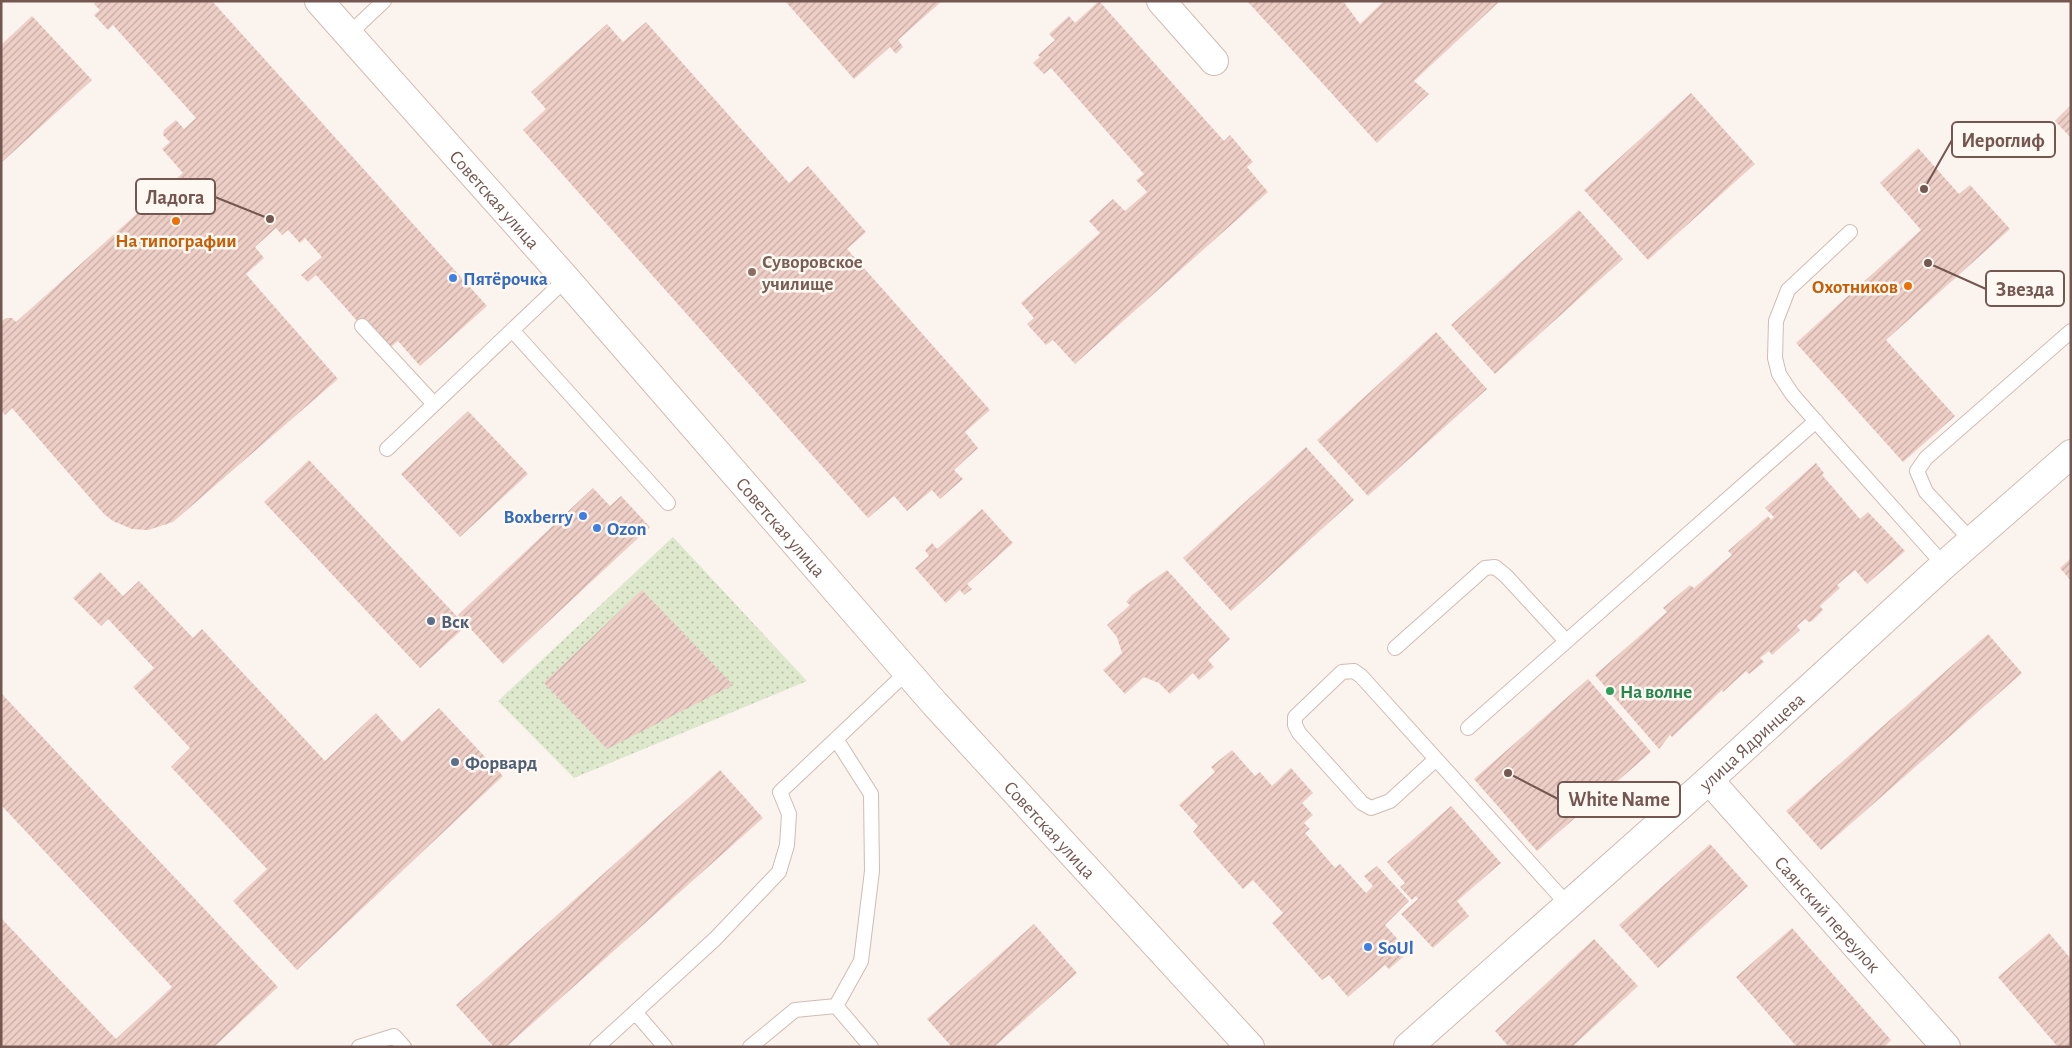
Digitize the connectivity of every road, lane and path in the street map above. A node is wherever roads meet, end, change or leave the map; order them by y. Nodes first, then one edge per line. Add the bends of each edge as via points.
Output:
1 (319, 1) edge
2 (384, 1) edge
3 (1161, 1) edge
4 (348, 34) junction
5 (1214, 61) dead end
6 (1850, 232) dead end
7 (566, 280) junction
8 (362, 326) dead end
9 (512, 330) junction
10 (2071, 332) edge
11 (434, 404) junction
12 (1816, 421) junction
13 (387, 449) dead end
14 (2071, 454) edge
15 (668, 503) dead end
16 (1972, 541) junction
17 (1944, 566) junction
18 (1566, 641) junction
19 (1395, 648) dead end
20 (907, 672) junction
21 (1468, 728) dead end
22 (836, 739) junction
23 (1436, 759) junction
24 (1709, 780) junction
25 (1568, 905) junction
26 (836, 1006) junction
27 (635, 1012) junction
28 (359, 1047) edge
29 (404, 1047) edge
30 (597, 1047) edge
31 (665, 1047) edge
32 (750, 1047) edge
33 (871, 1047) edge
34 (1250, 1047) edge
35 (1408, 1047) edge
36 (1946, 1047) edge

1 - 4 main road, Советская улица
2 - 4 lane
3 - 5 main road
4 - 7 main road, Советская улица
6 - 12 lane via 1788,290 1776,320 1775,358 1779,374
7 - 9 lane
7 - 20 main road, Советская улица
8 - 11 lane
9 - 11 lane
9 - 15 lane
10 - 16 lane via 1926,458 1917,471 1926,492
11 - 13 lane
12 - 17 lane
12 - 18 lane
14 - 16 main road, улица Ядринцева
16 - 17 main road, улица Ядринцева
17 - 24 main road, улица Ядринцева
18 - 19 lane via 1495,567 1485,568
18 - 21 lane
20 - 22 lane
20 - 34 main road, Советская улица
22 - 26 lane via 871,794 872,871 861,961
22 - 27 lane via 780,792 789,814 787,845 779,872 715,939
23 - 23 lane via 1354,671 1342,672 1295,717 1299,732 1362,803 1371,808 1390,802
23 - 25 lane
24 - 25 main road, улица Ядринцева
24 - 36 main road, Саянский переулок
25 - 35 main road, улица Ядринцева
26 - 32 lane via 795,1010
26 - 33 lane
27 - 30 lane
27 - 31 lane
28 - 29 lane via 394,1036

